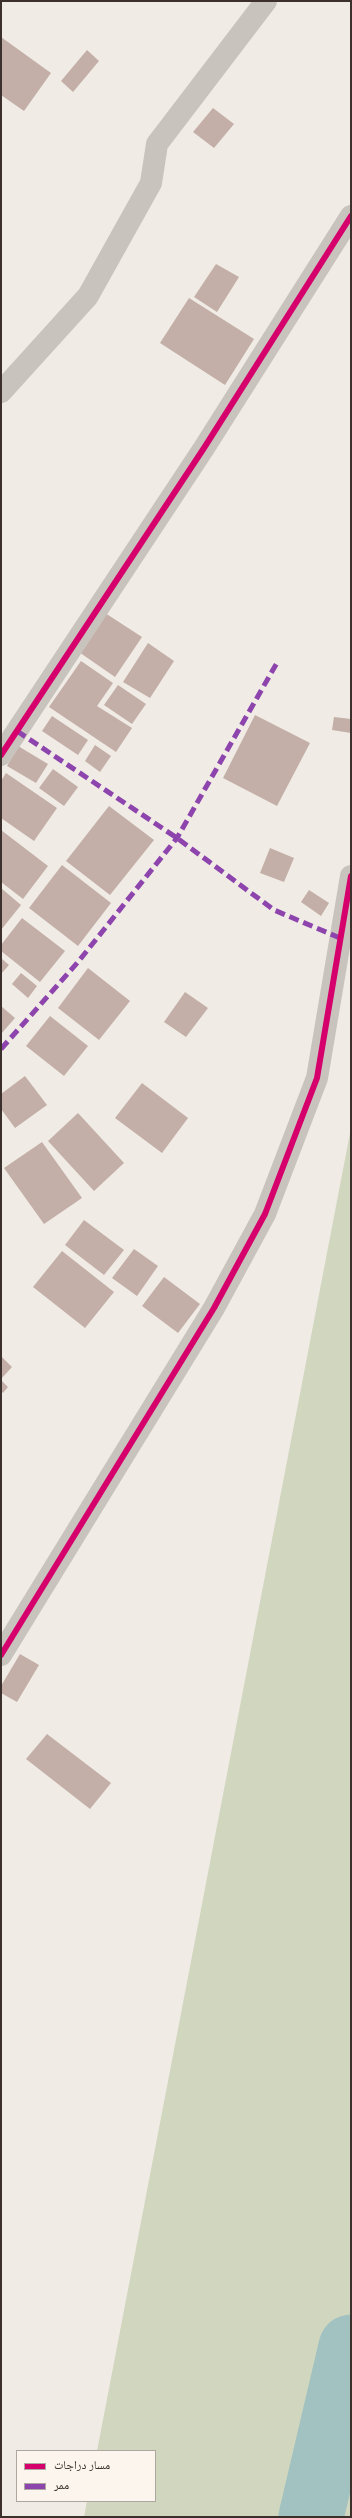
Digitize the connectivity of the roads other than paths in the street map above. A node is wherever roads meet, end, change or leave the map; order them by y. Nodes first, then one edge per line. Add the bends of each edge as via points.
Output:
1 (266, 1) edge
2 (351, 216) edge
3 (1, 392) edge
4 (1, 755) edge
5 (351, 876) edge
6 (1, 1655) edge

1 - 3 street via 157,144 151,183 88,296
2 - 4 street via 204,448
5 - 6 street via 317,1078 265,1214 214,1308

